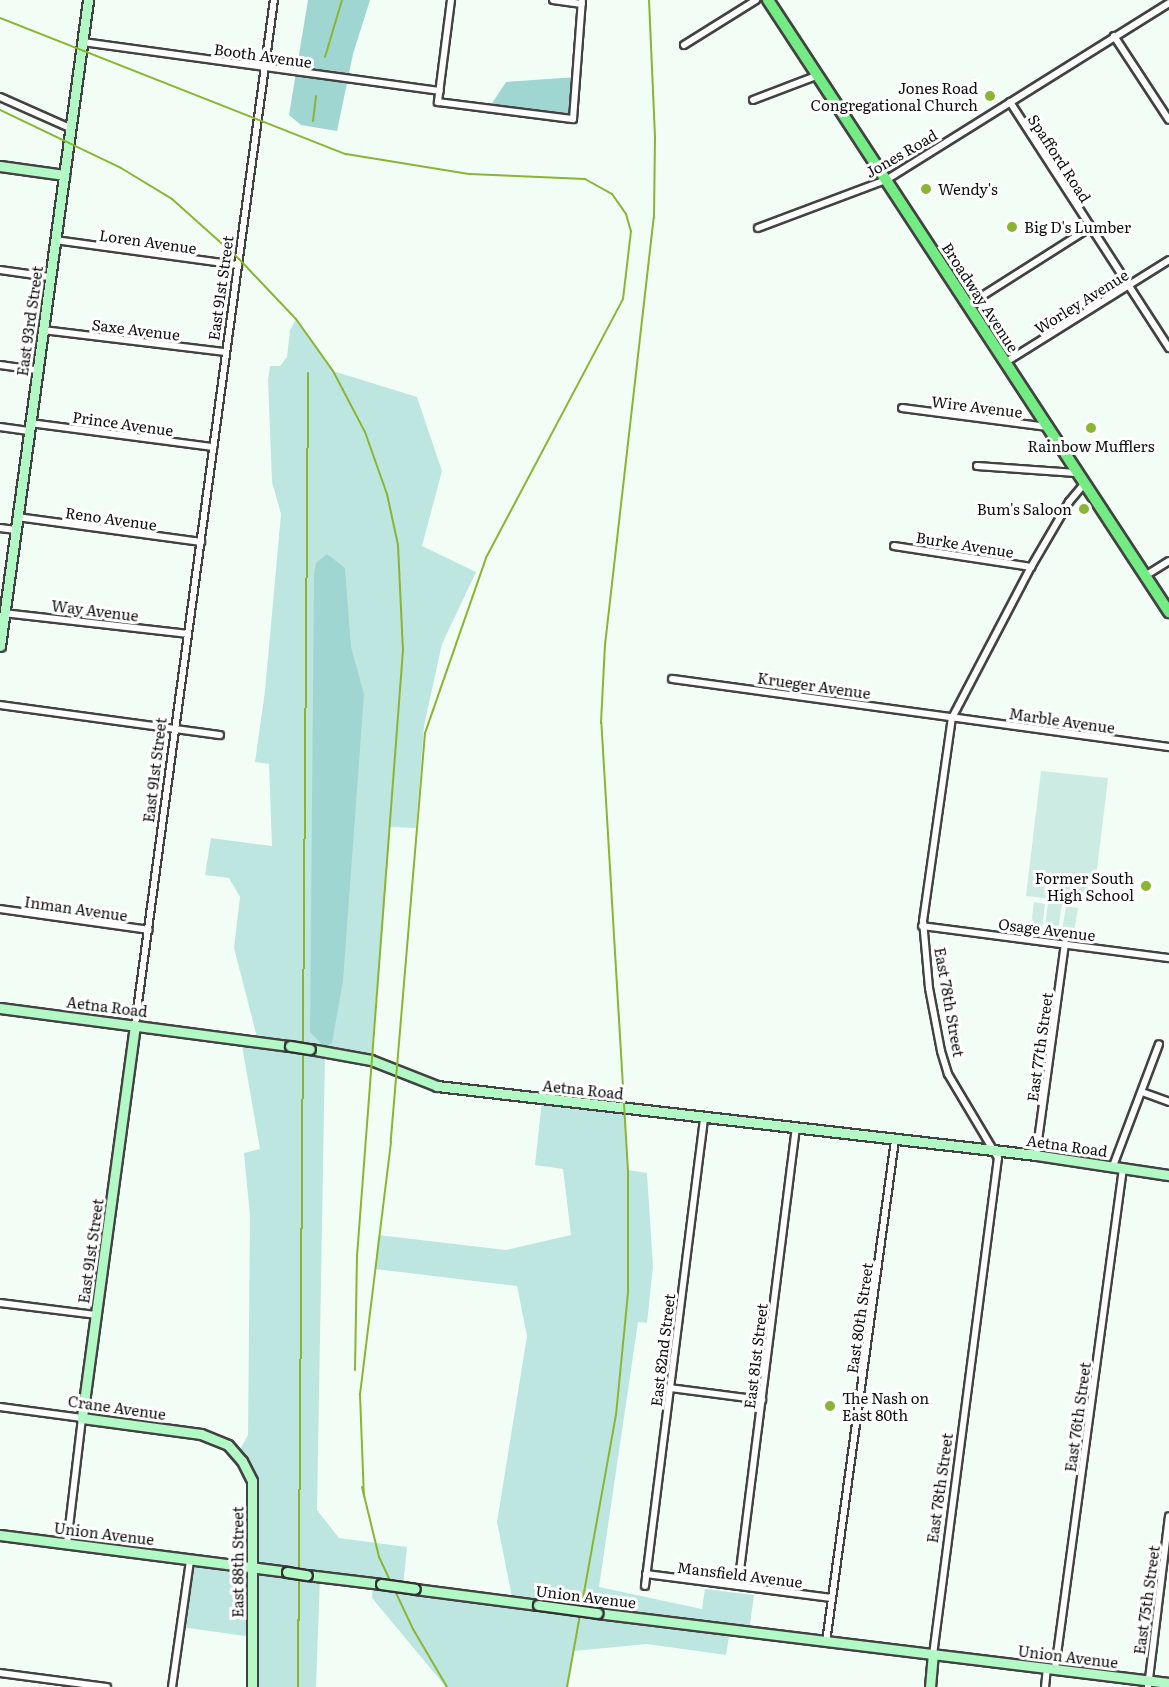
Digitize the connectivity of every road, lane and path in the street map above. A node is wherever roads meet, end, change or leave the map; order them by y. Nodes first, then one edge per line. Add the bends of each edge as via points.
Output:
1 (88, 0) edge
2 (274, 0) edge
3 (450, 0) edge
4 (553, 0) edge
5 (756, 0) edge
6 (768, 0) edge
7 (582, 2) edge
8 (1169, 3) edge
9 (1114, 36) junction
10 (82, 42) junction
11 (684, 45) dead end
12 (265, 67) junction
13 (816, 76) junction
14 (440, 91) junction
15 (0, 97) edge
16 (753, 100) dead end
17 (1010, 102) junction
18 (1169, 120) edge
19 (70, 128) junction
20 (0, 166) edge
21 (64, 175) junction
22 (886, 180) junction
23 (1091, 227) junction
24 (758, 228) dead end
25 (55, 240) junction
26 (1169, 260) edge
27 (238, 265) junction
28 (0, 270) edge
29 (50, 277) junction
30 (1129, 286) junction
31 (968, 305) junction
32 (43, 330) junction
33 (1169, 348) edge
34 (226, 352) junction
35 (1006, 362) junction
36 (0, 365) edge
37 (37, 370) junction
38 (902, 408) dead end
39 (0, 427) edge
40 (30, 427) junction
41 (1048, 427) junction
42 (213, 447) junction
43 (977, 466) dead end
44 (1076, 473) junction
45 (1084, 484) junction
46 (17, 518) junction
47 (0, 528) edge
48 (16, 530) junction
49 (201, 542) junction
50 (894, 546) dead end
51 (1169, 561) edge
52 (1031, 567) junction
53 (1145, 576) junction
54 (1169, 612) edge
55 (2, 613) edge
56 (188, 634) junction
57 (0, 646) edge
58 (672, 678) dead end
59 (0, 705) edge
60 (952, 718) junction
61 (174, 729) junction
62 (220, 735) dead end
63 (1169, 747) edge
64 (0, 909) edge
65 (922, 927) junction
66 (149, 930) junction
67 (1065, 943) junction
68 (1169, 958) edge
69 (0, 1008) edge
70 (135, 1025) junction
71 (1160, 1044) dead end
72 (1142, 1092) junction
73 (1169, 1102) edge
74 (704, 1118) junction
75 (796, 1129) junction
76 (895, 1140) junction
77 (993, 1150) junction
78 (1036, 1155) junction
79 (1118, 1167) junction
80 (1169, 1175) edge
81 (0, 1303) edge
82 (97, 1315) junction
83 (670, 1388) junction
84 (762, 1400) junction
85 (0, 1407) edge
86 (82, 1418) junction
87 (228, 1445) joint
88 (1169, 1516) edge
89 (0, 1535) edge
90 (67, 1543) junction
91 (190, 1560) junction
92 (254, 1569) junction
93 (646, 1574) junction
94 (645, 1586) dead end
95 (738, 1586) junction
96 (831, 1598) junction
97 (826, 1642) junction
98 (933, 1655) junction
99 (1051, 1669) junction
100 (0, 1673) edge
101 (1169, 1683) edge
102 (1148, 1684) edge
103 (107, 1687) edge
104 (172, 1687) edge
105 (252, 1687) edge
106 (930, 1687) edge
107 (1045, 1687) edge

1 - 10 street, East 93rd Street
2 - 12 street, East 91st Street
3 - 14 street
4 - 7 street
5 - 11 street
6 - 13 main road, Broadway Avenue
7 - 14 street via 573,119 438,102
8 - 9 street, Jones Road
9 - 17 street, Jones Road
9 - 18 street
10 - 12 street, Booth Avenue
10 - 19 street, East 93rd Street
12 - 14 street, Booth Avenue
12 - 27 street, East 91st Street
13 - 16 street
13 - 22 main road, Broadway Avenue
15 - 19 street
17 - 22 street, Jones Road
17 - 23 street, Spafford Road
19 - 21 street, East 93rd Street
20 - 21 street
21 - 25 street, East 93rd Street
22 - 24 street, Jones Road
22 - 31 main road, Broadway Avenue
23 - 30 street, Spafford Road
23 - 31 street
25 - 27 street, Loren Avenue
25 - 29 street, East 93rd Street
26 - 30 street, Worley Avenue
27 - 34 street, East 91st Street
28 - 29 street
29 - 32 street, East 93rd Street
30 - 33 street, Spafford Road
30 - 35 street, Worley Avenue
31 - 35 main road, Broadway Avenue
32 - 34 street, Saxe Avenue
32 - 37 street, East 93rd Street
34 - 42 street, East 91st Street
35 - 41 main road, Broadway Avenue
36 - 37 street
37 - 40 street, East 93rd Street
38 - 41 street, Wire Avenue
39 - 40 street, Prince Avenue
40 - 42 street, Prince Avenue
40 - 46 street, East 93rd Street
41 - 44 main road, Broadway Avenue
42 - 49 street, East 91st Street
43 - 44 street
44 - 45 main road, Broadway Avenue
45 - 52 street, East 78th Street
45 - 53 main road, Broadway Avenue
46 - 48 street, East 93rd Street
46 - 49 street, Reno Avenue
47 - 48 street
48 - 55 street, East 93rd Street
49 - 56 street, East 91st Street
50 - 52 street, Burke Avenue
51 - 53 street
52 - 60 street, East 78th Street
53 - 54 main road, Broadway Avenue
55 - 56 street, Way Avenue
55 - 57 street, East 93rd Street
56 - 61 street, East 91st Street
58 - 60 street, Krueger Avenue
59 - 61 street
60 - 63 street, Marble Avenue
60 - 65 street, East 78th Street
61 - 62 street
61 - 66 street, East 91st Street
64 - 66 street, Inman Avenue
65 - 67 street, Osage Avenue
65 - 77 street, East 78th Street via 929,988 945,1062
66 - 70 street, East 91st Street
67 - 68 street, Osage Avenue
67 - 78 street, East 77th Street
69 - 70 street, Aetna Road
70 - 74 street, Aetna Road, bridge via 372,1060 436,1086
70 - 82 street, East 91st Street
71 - 72 street, East 76th Street
72 - 73 street
72 - 79 street, East 76th Street
74 - 75 street, Aetna Road
74 - 83 street, East 82nd Street
75 - 76 street, Aetna Road
75 - 84 street, East 81st Street
76 - 77 street, Aetna Road
76 - 96 street, East 80th Street
77 - 78 street, Aetna Road
77 - 98 street, East 78th Street via 998,1158
78 - 79 street, Aetna Road
79 - 80 street, Aetna Road
79 - 99 street, East 76th Street
81 - 82 street
82 - 86 street, East 91st Street
83 - 84 street
83 - 93 street, East 82nd Street
84 - 95 street, East 81st Street
85 - 86 street, Crane Avenue
86 - 87 street, Crane Avenue via 201,1434
86 - 90 street, East 91st Street
87 - 92 street, East 88th Street via 252,1481
88 - 102 street, East 75th Street
89 - 90 street, Union Avenue
90 - 91 street, Union Avenue
91 - 92 street, Union Avenue
91 - 104 street
92 - 97 street, Union Avenue, bridge
92 - 105 street, East 88th Street
93 - 94 street, East 82nd Street
93 - 95 street, Mansfield Avenue
95 - 96 street, Mansfield Avenue
96 - 97 street, East 80th Street
97 - 98 street, Union Avenue
98 - 99 street, Union Avenue
98 - 106 street, East 78th Street
99 - 102 street, Union Avenue
99 - 107 street, East 76th Street
100 - 103 street
101 - 102 street, Union Avenue

